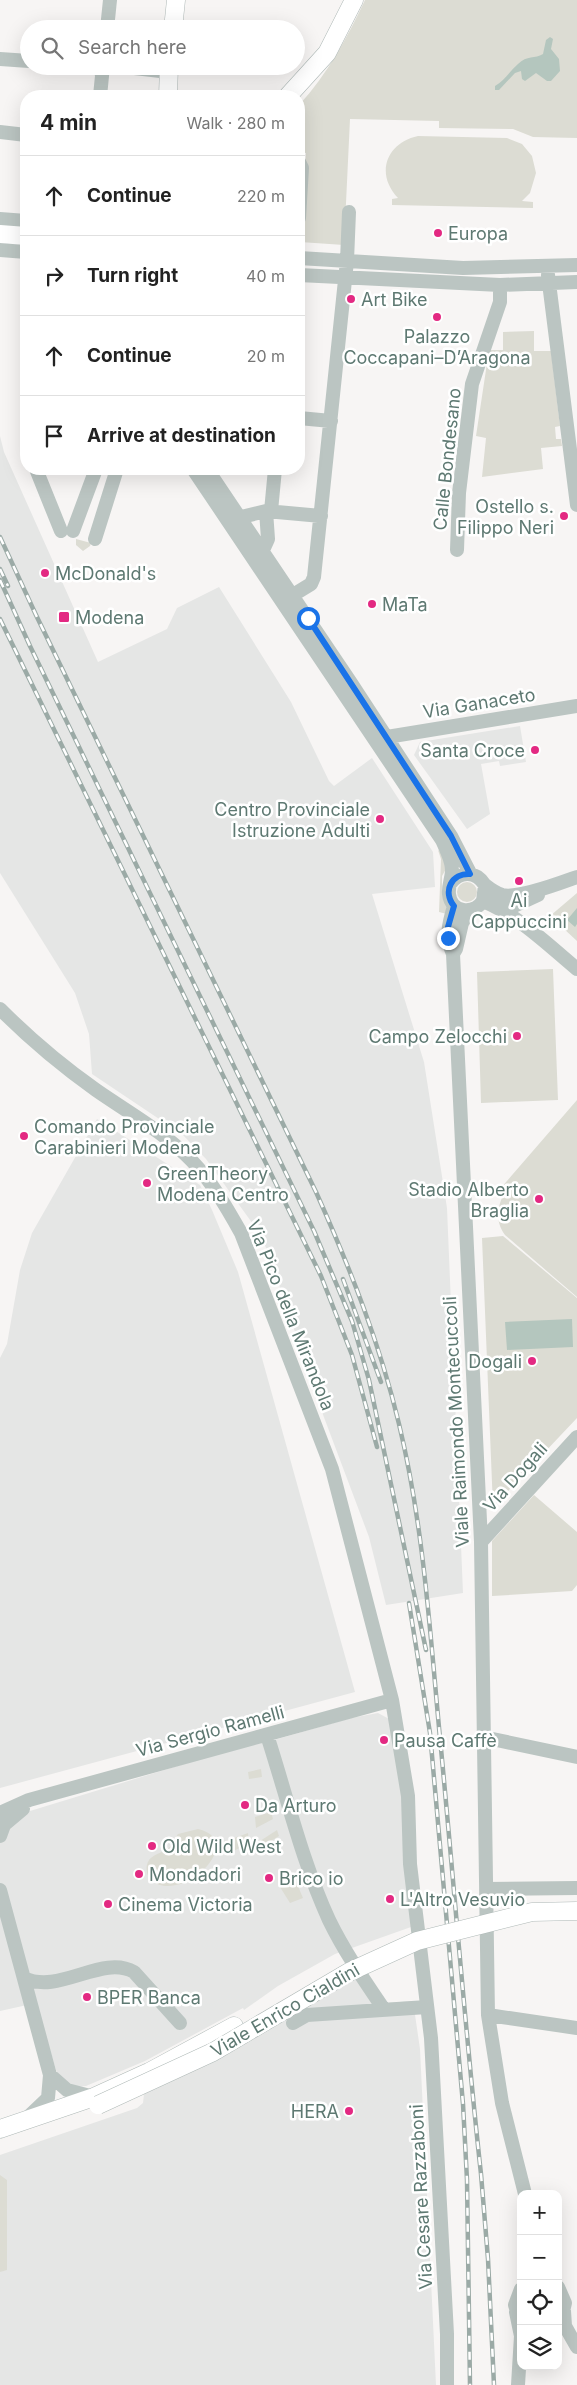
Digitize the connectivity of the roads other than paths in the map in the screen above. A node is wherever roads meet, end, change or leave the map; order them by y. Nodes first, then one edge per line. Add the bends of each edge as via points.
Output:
1 (110, 0) edge
2 (176, 0) edge
3 (354, 0) edge
4 (108, 20) edge
5 (174, 20) edge
6 (0, 58) edge
7 (20, 61) edge
8 (102, 75) edge
9 (169, 75) edge
10 (101, 90) edge
11 (168, 90) edge
12 (293, 90) edge
13 (0, 132) edge
14 (20, 134) edge
15 (349, 212) dead end
16 (0, 219) edge
17 (20, 221) edge
18 (0, 234) edge
19 (20, 236) edge
20 (0, 250) edge
21 (20, 252) edge
22 (305, 258) edge
23 (347, 261) junction
24 (577, 265) edge
25 (547, 267) junction
26 (305, 276) edge
27 (345, 279) junction
28 (577, 282) edge
29 (549, 284) junction
30 (500, 285) junction
31 (305, 419) edge
32 (331, 421) junction
33 (39, 475) edge
34 (93, 475) edge
35 (115, 475) edge
36 (197, 475) edge
37 (210, 475) edge
38 (274, 475) edge
39 (577, 506) edge
40 (268, 511) junction
41 (321, 516) junction
42 (234, 518) junction
43 (95, 539) dead end
44 (263, 550) junction
45 (457, 550) dead end
46 (293, 595) junction
47 (577, 706) edge
48 (387, 737) junction
49 (470, 874) junction
50 (577, 877) edge
51 (562, 882) junction
52 (450, 884) junction
53 (485, 885) junction
54 (484, 901) junction
55 (454, 906) junction
56 (502, 909) junction
57 (470, 910) junction
58 (453, 954) junction
59 (577, 969) edge
60 (0, 1009) edge
61 (577, 1437) edge
62 (481, 1542) junction
63 (392, 1700) junction
64 (267, 1735) junction
65 (483, 1737) junction
66 (577, 1757) edge
67 (1, 1824) edge
68 (577, 1888) edge
69 (486, 1889) junction
70 (0, 1890) edge
71 (577, 1903) edge
72 (577, 1911) edge
73 (24, 1978) junction
74 (49, 1983) junction
75 (31, 2004) junction
76 (427, 2007) junction
77 (383, 2008) junction
78 (488, 2015) junction
79 (180, 2023) dead end
80 (293, 2023) dead end
81 (577, 2028) edge
82 (50, 2075) junction
83 (96, 2101) junction
84 (23, 2122) junction
85 (0, 2129) edge
86 (0, 2139) edge
87 (524, 2190) edge
88 (562, 2290) edge
89 (562, 2294) edge
90 (577, 2294) edge
91 (562, 2313) edge
92 (562, 2319) edge
93 (519, 2325) edge
94 (562, 2338) edge
95 (577, 2347) edge
96 (577, 2354) edge
97 (519, 2375) edge
98 (447, 2385) edge

1 - 4 street
2 - 5 main road
3 - 12 main road via 327,53
6 - 7 street
8 - 10 street
9 - 11 main road
13 - 14 street
15 - 23 street
16 - 17 street
18 - 19 main road
20 - 21 street
22 - 23 street
23 - 25 street via 463,268
23 - 27 street
24 - 25 street
25 - 29 street
26 - 27 street
27 - 30 street
27 - 32 street
28 - 29 street
29 - 30 street
29 - 39 street
30 - 45 street, Calle Bondesano via 500,302 469,402 458,493
31 - 32 street
32 - 41 street
33 - 34 street via 67,531
35 - 43 street
36 - 42 street
37 - 42 street
38 - 40 street
40 - 41 street
40 - 42 street
40 - 44 street via 268,539
41 - 46 street via 313,581
42 - 44 street
42 - 52 street via 442,840 452,870
44 - 46 street
46 - 48 street
47 - 48 street, Via Ganaceto
48 - 49 street via 451,836
49 - 52 street via 458,875
49 - 53 street
50 - 51 street
51 - 53 street via 506,896
51 - 56 street
52 - 55 street via 449,896
53 - 54 street
54 - 56 street
54 - 57 street
55 - 57 street
55 - 58 street, Viale Raimondo Montecuccoli via 448,927
56 - 59 street
57 - 58 street, Viale Raimondo Montecuccoli via 462,923
58 - 62 street, Viale Raimondo Montecuccoli
60 - 63 street, Via Pico della Mirandola via 62,1065 173,1144 192,1161 227,1206 241,1233 332,1469
61 - 62 street, Via Dogali
62 - 65 street, Viale Raimondo Montecuccoli
63 - 64 street, Via Sergio Ramelli
63 - 76 street, Via Cesare Razzaboni via 408,1796 410,1864
64 - 67 street, Via Sergio Ramelli via 38,1798
64 - 77 street via 301,1847 328,1919
65 - 66 street
65 - 69 street, Viale Raimondo Montecuccoli
68 - 69 street
69 - 78 street, Viale Raimondo Montecuccoli
70 - 73 street
71 - 83 main road, Viale Enrico Cialdini via 531,1903 462,1919 384,1945
72 - 83 main road, Viale Enrico Cialdini, bridge via 532,1912 417,1942 350,1972 213,2052
73 - 74 street
73 - 75 street
74 - 75 street via 34,1994
74 - 79 street via 127,1968
75 - 82 street
76 - 77 street
76 - 98 street, Via Cesare Razzaboni via 437,2136
77 - 80 street via 306,2015
78 - 81 street
78 - 87 street, Viale Raimondo Montecuccoli via 502,2102
82 - 83 street via 67,2090
82 - 84 street via 48,2098
83 - 84 main road, Viale Enrico Cialdini
83 - 86 main road, Viale Enrico Cialdini
84 - 85 main road, Viale Enrico Cialdini
88 - 90 street
89 - 91 street via 565,2302
92 - 95 street
93 - 97 street
94 - 96 street

